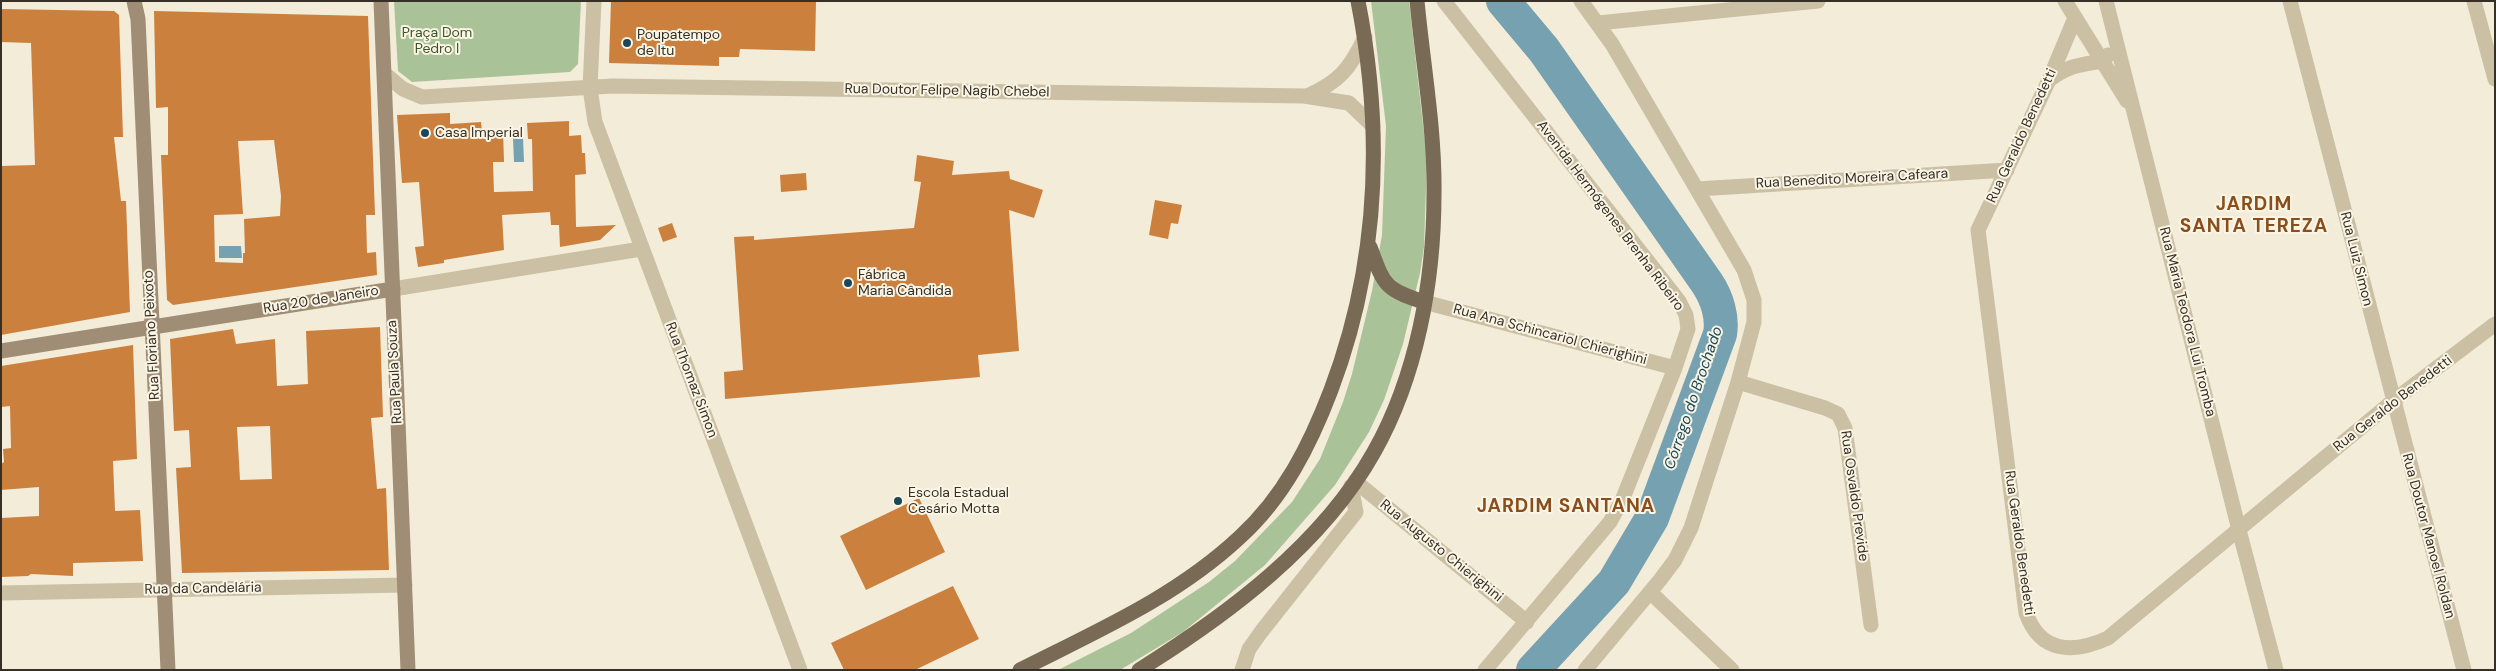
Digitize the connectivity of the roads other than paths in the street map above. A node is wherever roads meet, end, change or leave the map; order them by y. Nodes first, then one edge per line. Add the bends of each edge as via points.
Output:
1 (134, 1) edge
2 (381, 1) edge
3 (594, 1) edge
4 (1358, 1) edge
5 (1416, 1) edge
6 (1444, 1) edge
7 (1581, 1) edge
8 (1818, 1) edge
9 (2065, 1) edge
10 (2106, 1) edge
11 (2290, 1) edge
12 (2474, 1) edge
13 (2075, 18) junction
14 (1598, 23) junction
15 (1365, 37) junction
16 (2116, 40) junction
17 (2103, 61) junction
18 (385, 74) junction
19 (2495, 79) edge
20 (2049, 80) junction
21 (590, 88) junction
22 (1304, 96) junction
23 (2134, 113) junction
24 (1373, 126) junction
25 (2008, 170) junction
26 (1697, 189) junction
27 (1369, 245) junction
28 (641, 249) junction
29 (393, 289) junction
30 (1424, 302) junction
31 (2495, 324) edge
32 (151, 327) junction
33 (1, 351) edge
34 (1675, 368) junction
35 (1738, 382) junction
36 (2393, 402) junction
37 (1353, 484) junction
38 (2239, 530) junction
39 (404, 585) junction
40 (164, 590) junction
41 (1650, 592) junction
42 (1, 593) edge
43 (1527, 622) junction
44 (1871, 625) dead end
45 (168, 670) edge
46 (408, 670) edge
47 (800, 670) edge
48 (1020, 670) edge
49 (1139, 670) edge
50 (1242, 670) edge
51 (1485, 670) edge
52 (1585, 670) edge
53 (1732, 670) edge
54 (2276, 670) edge
55 (2464, 670) edge

1 - 32 main road, Rua Floriano Peixoto via 138,19
2 - 18 main road
3 - 21 street
4 - 15 main road
5 - 30 main road via 1434,193 1432,251
6 - 34 street, Avenida Hermógenes Brenha Ribeiro via 1680,301 1688,328
7 - 14 street
8 - 14 street
9 - 13 street, Rua Maria Teodora Lui Tromba
10 - 16 street, Rua Maria Teodora Lui Tromba
11 - 36 street, Rua Luiz Simon
12 - 19 street
13 - 17 street, Rua Maria Teodora Lui Tromba
13 - 20 street, Rua Geraldo Benedetti
14 - 26 street
15 - 22 street, Rua Doutor Felipe Nagib Chebel via 1353,62 1337,80
15 - 24 main road
16 - 17 street
16 - 23 street, Rua Maria Teodora Lui Tromba
17 - 20 street via 2071,67
17 - 23 street, Rua Maria Teodora Lui Tromba
18 - 21 street via 403,89 422,97
18 - 29 main road, Rua Paula Souza
20 - 25 street, Rua Geraldo Benedetti
21 - 22 street, Rua Doutor Felipe Nagib Chebel
21 - 28 street, Rua Thomaz Simon via 595,122
22 - 24 street, Rua Doutor Felipe Nagib Chebel via 1349,104
23 - 38 street, Rua Maria Teodora Lui Tromba
24 - 27 main road via 1374,184
25 - 26 street, Rua Benedito Moreira Cafeara
25 - 38 street, Rua Geraldo Benedetti via 1978,230 2026,612 2032,628 2045,641 2063,647 2088,647 2108,638
26 - 35 street via 1744,270 1754,300 1754,322
27 - 30 main road via 1387,286
27 - 48 main road via 1355,319 1322,414 1293,474 1267,509 1212,560 1149,605
28 - 29 street, Rua 20 de Janeiro
28 - 47 street, Rua Thomaz Simon
29 - 32 main road, Rua 20 de Janeiro
29 - 39 main road, Rua Paula Souza
30 - 34 street, Rua Ana Schincariol Chierighini
30 - 37 main road via 1399,397 1373,454
31 - 36 street, Rua Geraldo Benedetti
32 - 33 main road, Rua 20 de Janeiro
32 - 40 main road, Rua Floriano Peixoto
34 - 43 street, Avenida Hermógenes Brenha Ribeiro via 1623,498 1610,522
35 - 41 street via 1691,528 1675,560
35 - 44 street, Rua Osvaldo Previde via 1838,414 1845,428
36 - 38 street, Rua Geraldo Benedetti
36 - 55 street, Rua Doutor Manoel Roldan
37 - 43 street, Rua Augusto Chierighini
37 - 49 main road via 1275,572 1196,634
37 - 50 street via 1356,512 1261,632 1249,649
38 - 54 street, Rua Maria Teodora Lui Tromba
39 - 40 street, Rua da Candelária
39 - 46 main road, Rua Paula Souza
40 - 42 street, Rua da Candelária
40 - 45 main road, Rua Floriano Peixoto
41 - 52 street
41 - 53 street
43 - 51 street, Avenida Hermógenes Brenha Ribeiro

